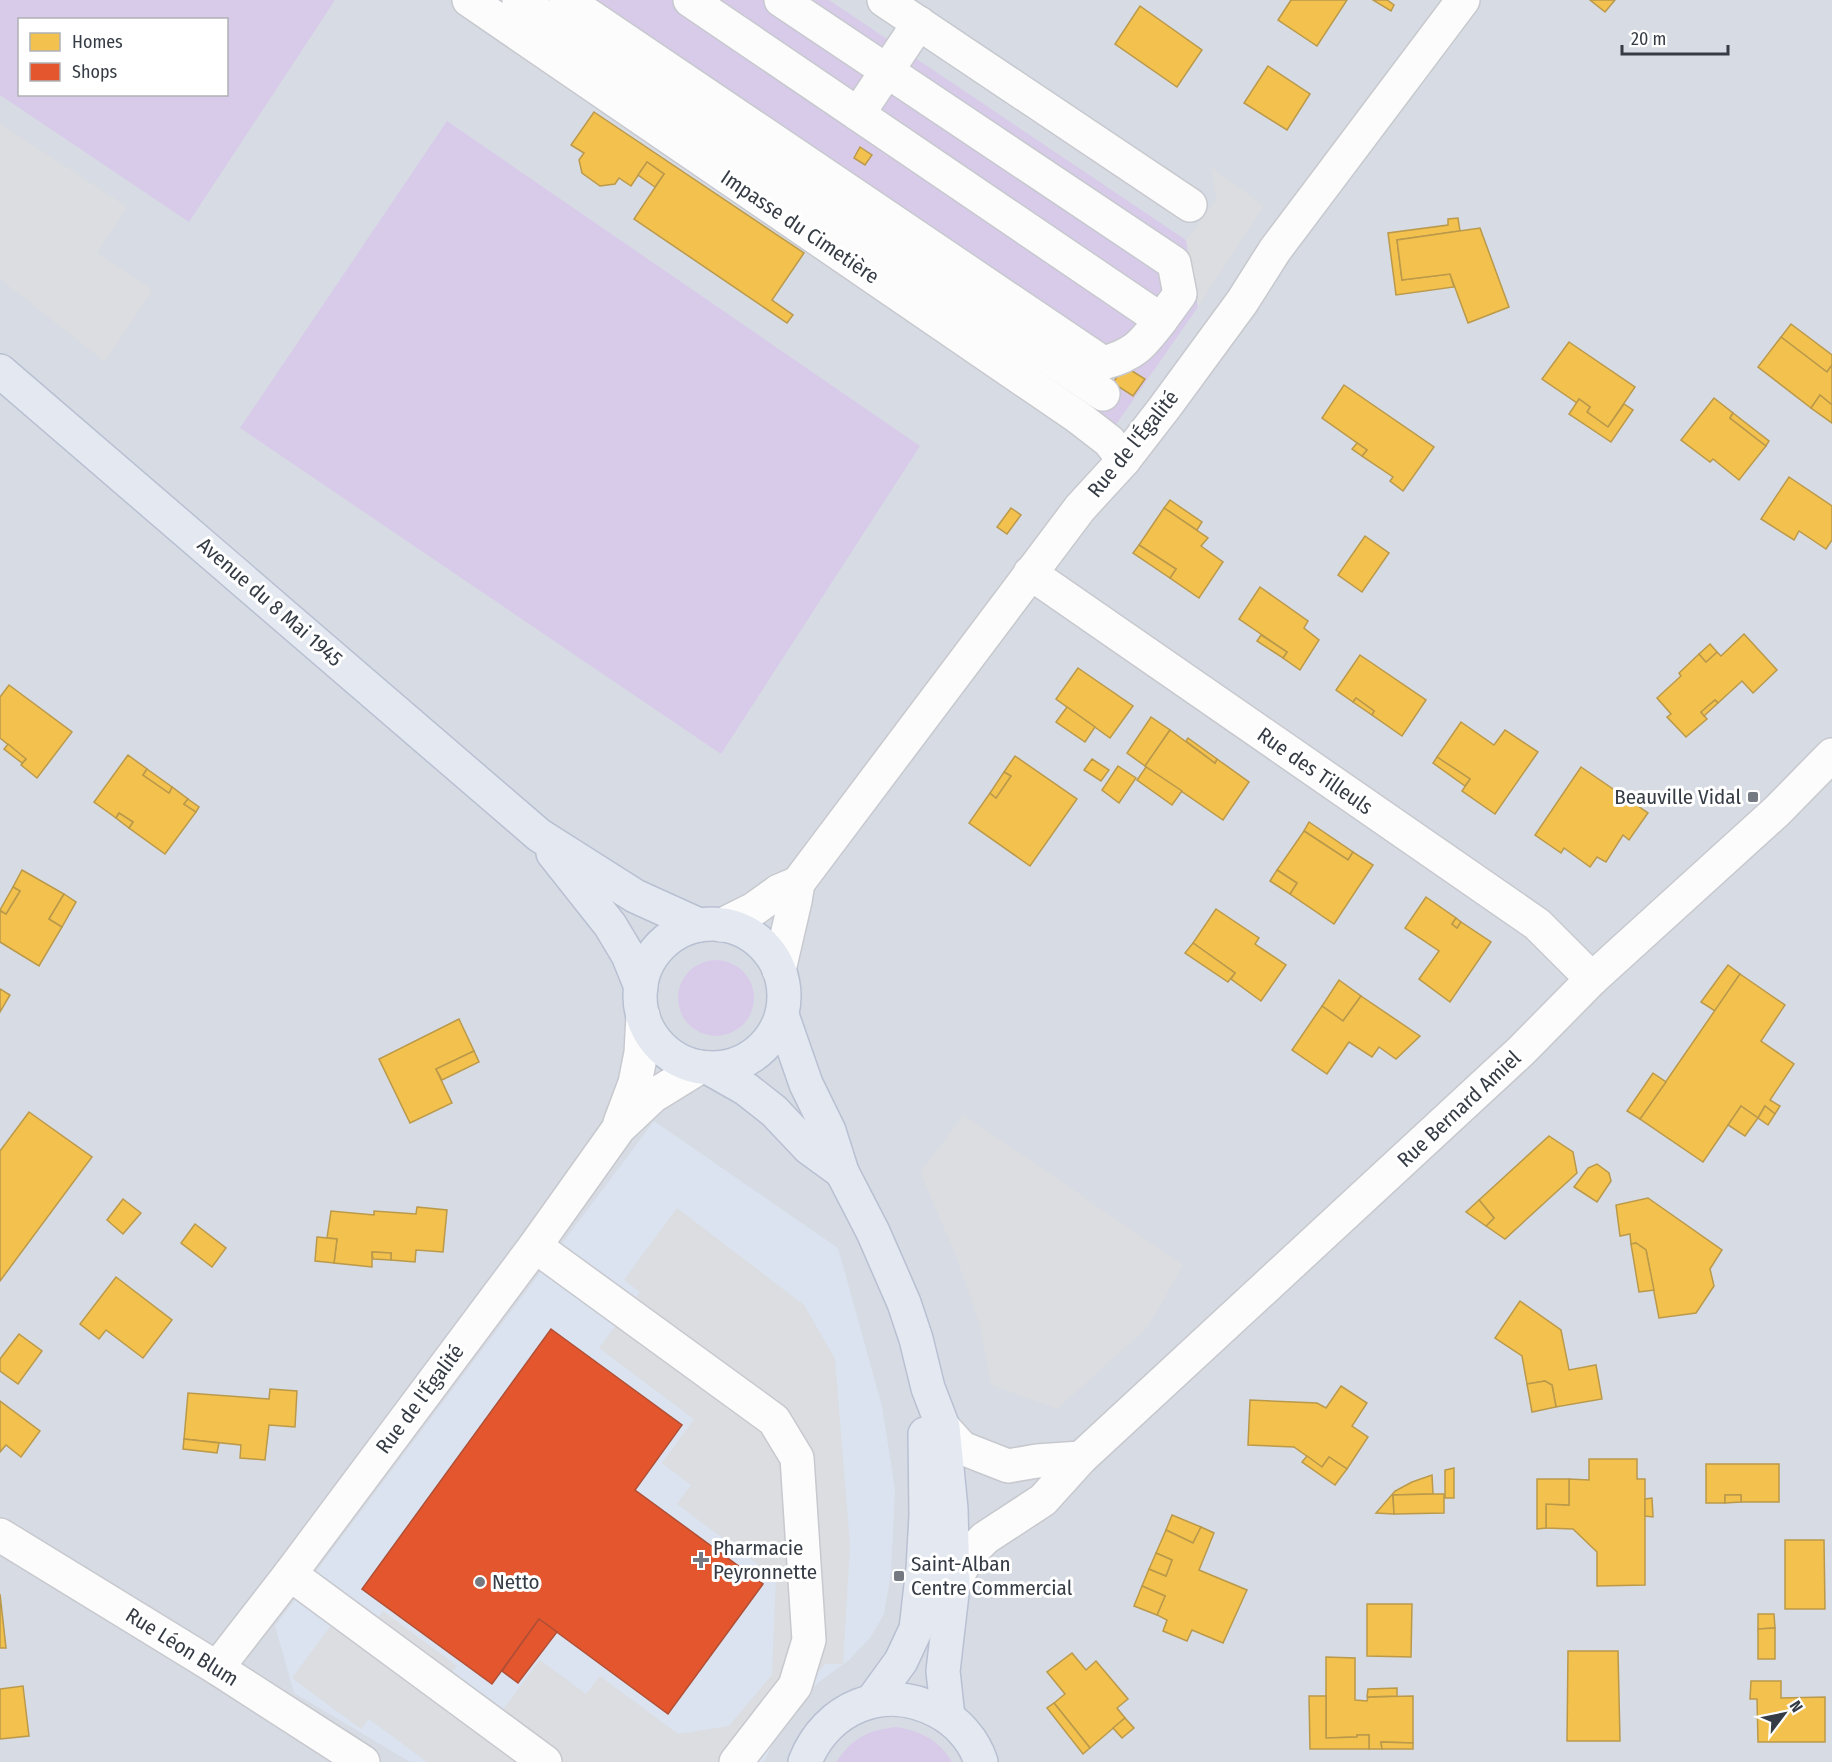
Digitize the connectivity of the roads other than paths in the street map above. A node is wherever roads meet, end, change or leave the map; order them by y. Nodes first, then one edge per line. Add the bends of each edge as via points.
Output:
1 (469, 0) edge
2 (519, 0) edge
3 (566, 0) edge
4 (690, 0) edge
5 (782, 0) edge
6 (884, 0) edge
7 (1463, 0) edge
8 (919, 23) junction
9 (887, 71) junction
10 (858, 114) junction
11 (835, 197) junction
12 (1190, 205) dead end
13 (1161, 320) junction
14 (0, 371) edge
15 (1103, 394) dead end
16 (1124, 460) junction
17 (1030, 573) junction
18 (1832, 755) edge
19 (539, 835) junction
20 (798, 883) junction
21 (710, 925) junction
22 (779, 970) junction
23 (1592, 979) junction
24 (642, 1002) junction
25 (782, 1016) junction
26 (705, 1068) junction
27 (619, 1128) junction
28 (842, 1172) junction
29 (535, 1246) junction
30 (928, 1388) junction
31 (943, 1427) junction
32 (1081, 1458) junction
33 (0, 1535) edge
34 (290, 1574) junction
35 (953, 1584) junction
36 (217, 1668) junction
37 (872, 1701) junction
38 (948, 1717) junction
39 (363, 1762) edge
40 (545, 1762) edge
41 (736, 1762) edge
42 (805, 1762) edge
43 (981, 1762) edge

1 - 16 street, Impasse du Cimetière via 1078,417 1109,441
2 - 11 street
3 - 11 street
4 - 10 street
5 - 9 street
6 - 8 street
7 - 16 street, Rue de l'Égalité via 1275,250 1242,302
8 - 9 street
8 - 12 street
9 - 10 street
9 - 13 street via 1174,263 1180,294
10 - 13 street
11 - 13 street via 1103,363 1120,359 1141,346
11 - 15 street
14 - 19 main road, Avenue du 8 Mai 1945
16 - 17 street, Rue de l'Égalité via 1080,508
17 - 20 street, Rue de l'Égalité
17 - 23 street, Rue des Tilleuls via 1537,924
18 - 23 street, Rue Bernard Amiel via 1777,812
19 - 21 main road, Avenue du 8 Mai 1945 via 635,896
19 - 24 main road, Avenue du 8 Mai 1945 via 610,925 627,955
20 - 21 street, Rue de l'Égalité via 754,909
20 - 22 street, Rue de l'Égalité
21 - 22 main road via 740,930 757,940
21 - 24 main road via 677,933 659,947 647,966
22 - 25 main road via 784,985
23 - 32 street, Rue Bernard Amiel via 1521,1051
24 - 26 main road via 651,1034 665,1050 681,1061
24 - 27 street, Rue de l'Égalité via 641,1053
25 - 26 main road via 774,1033 747,1060
25 - 28 main road via 806,1084 830,1131
26 - 27 street, Rue de l'Égalité via 653,1096
26 - 28 main road via 746,1089 809,1148
27 - 29 street, Rue de l'Égalité
28 - 30 main road via 904,1303
29 - 34 street, Rue de l'Égalité
29 - 41 street via 774,1420 796,1458 809,1640 795,1686
30 - 31 main road
30 - 37 main road via 924,1444 926,1516 916,1629 901,1661
31 - 32 street via 962,1448 1008,1466
31 - 35 main road
32 - 35 street, Rue Bernard Amiel via 1043,1500 985,1538 969,1554
33 - 36 street, Rue Léon Blum
34 - 36 street, Rue de l'Égalité
34 - 40 street
35 - 38 main road via 943,1671
36 - 39 street, Rue Léon Blum
37 - 38 main road via 899,1698 924,1704
37 - 42 main road via 848,1710 827,1725 811,1746
38 - 43 main road via 966,1733

